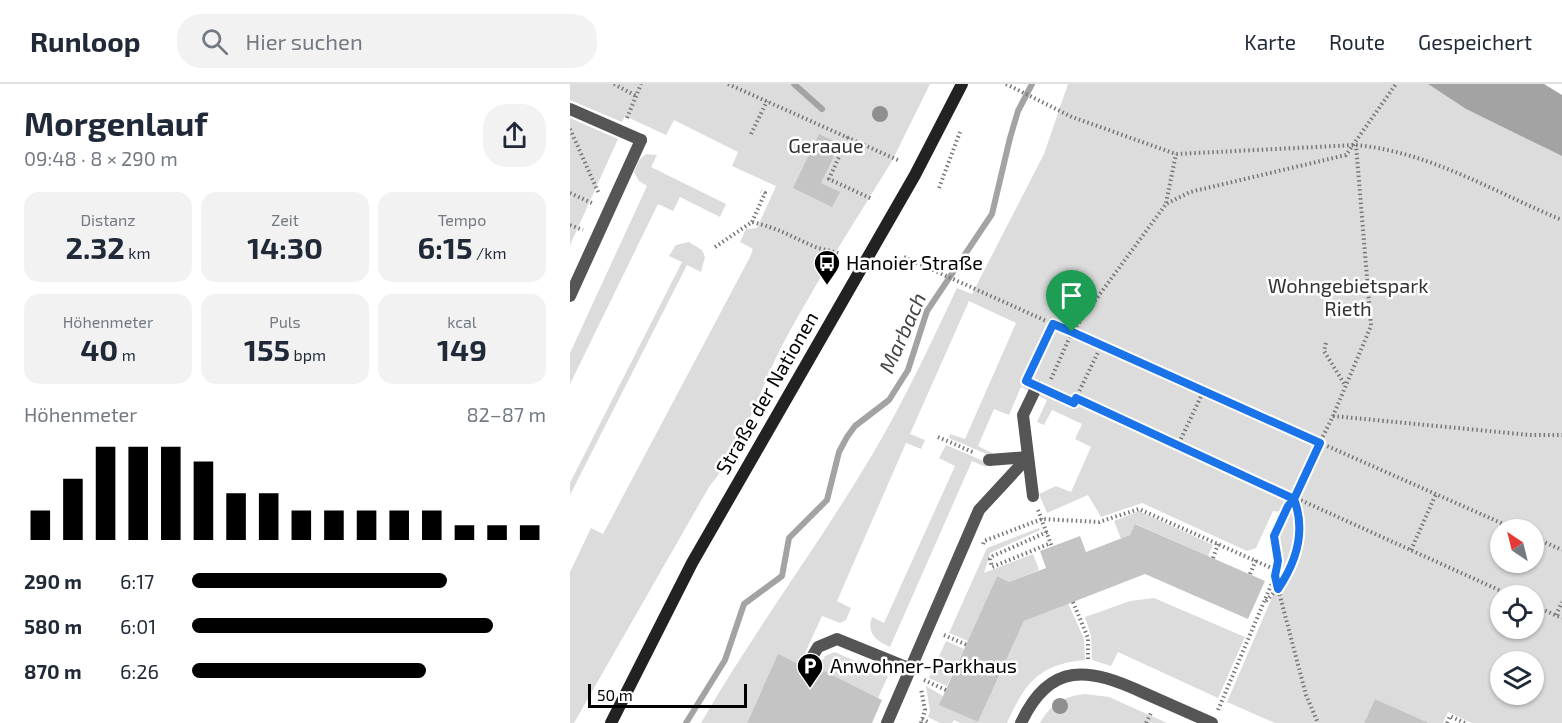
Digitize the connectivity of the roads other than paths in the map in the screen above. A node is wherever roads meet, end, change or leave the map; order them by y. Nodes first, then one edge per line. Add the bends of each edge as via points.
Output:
1 (962, 84) edge
2 (570, 109) edge
3 (570, 296) edge
4 (1037, 386) road end
5 (1028, 457) junction
6 (989, 460) road end
7 (1033, 496) dead end
8 (806, 667) dead end
9 (911, 669) junction
10 (611, 723) edge
11 (887, 723) edge
12 (1021, 723) edge
13 (1212, 723) edge

1 - 10 main road, Straße der Nationen via 915,175 692,563
2 - 3 street via 641,140
4 - 5 street via 1023,415
5 - 6 street
5 - 7 street
5 - 9 street via 979,510
8 - 9 street via 818,647 837,639
9 - 11 street
12 - 13 street via 1046,687 1088,673 1111,678

